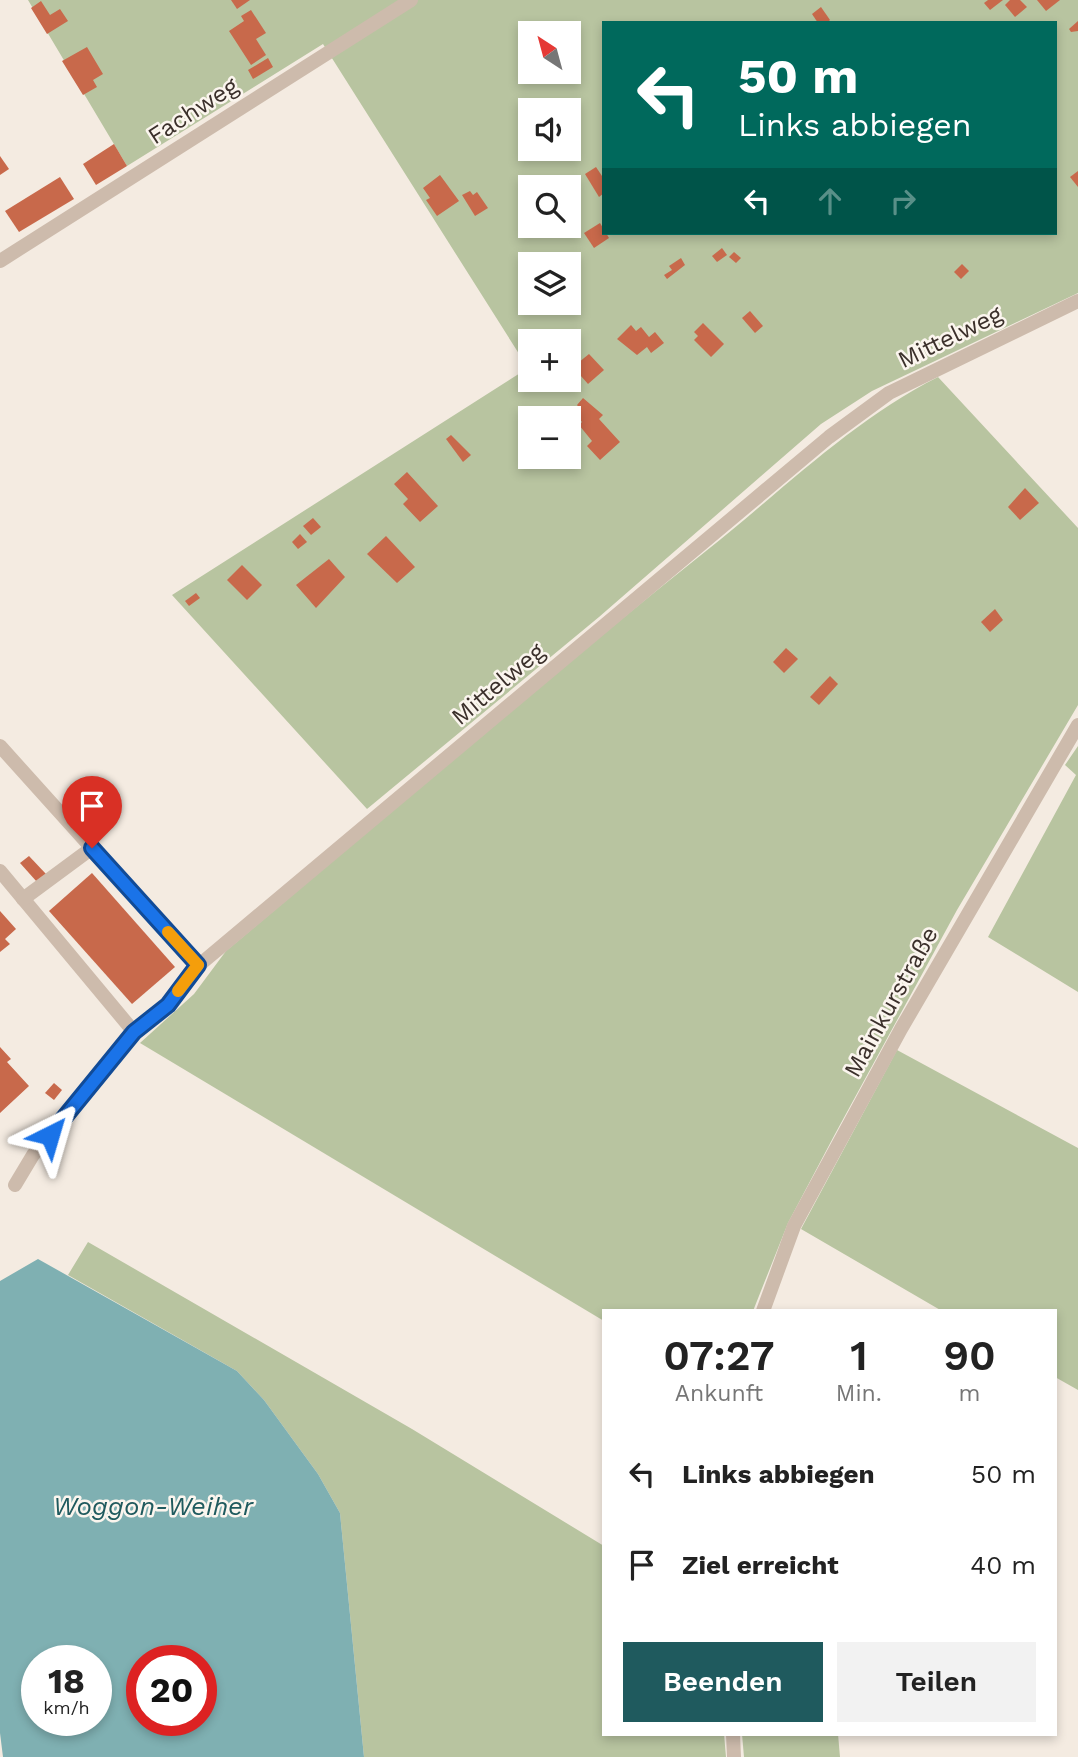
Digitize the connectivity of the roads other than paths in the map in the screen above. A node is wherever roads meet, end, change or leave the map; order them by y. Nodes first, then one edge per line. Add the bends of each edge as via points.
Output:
1 (411, 0) edge
2 (0, 261) edge
3 (1078, 301) edge
4 (1078, 725) edge
5 (0, 746) edge
6 (92, 848) junction
7 (0, 871) edge
8 (23, 899) junction
9 (198, 965) junction
10 (134, 1032) junction
11 (15, 1185) dead end
12 (764, 1309) edge
13 (733, 1736) edge
14 (734, 1757) edge

1 - 2 lane, Fachweg
3 - 9 lane, Mittelweg via 936,368 858,413
4 - 12 lane, Mainkurstraße via 908,1017 794,1226
5 - 6 lane
6 - 8 lane
6 - 9 lane
7 - 8 lane
8 - 10 lane
9 - 10 lane, Mittelweg via 168,1005
10 - 11 lane, Mittelweg via 33,1155
13 - 14 lane

